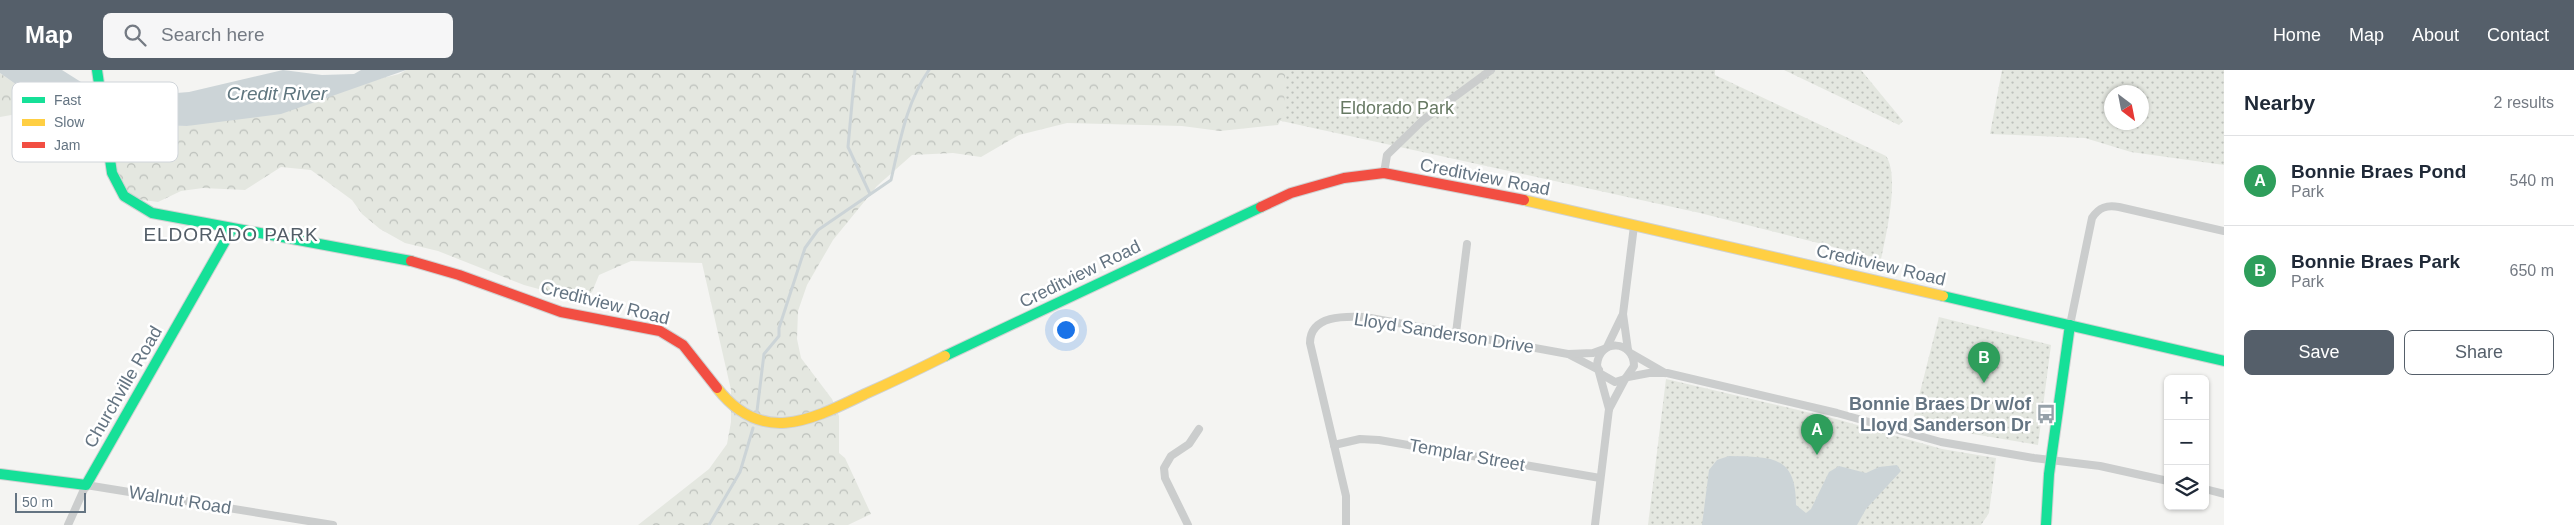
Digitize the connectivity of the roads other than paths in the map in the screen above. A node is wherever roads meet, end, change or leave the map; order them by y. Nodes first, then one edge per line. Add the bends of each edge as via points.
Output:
1 (1491, 70) edge
2 (110, 162) edge
3 (1384, 173) junction
4 (1634, 226) junction
5 (232, 230) junction
6 (2224, 231) edge
7 (1468, 244) dead end
8 (1623, 314) junction
9 (2070, 325) junction
10 (1456, 333) junction
11 (1606, 348) junction
12 (1630, 352) junction
13 (1568, 354) junction
14 (2224, 361) edge
15 (1600, 372) junction
16 (1667, 374) junction
17 (1627, 378) junction
18 (1609, 409) junction
19 (1200, 429) dead end
20 (1334, 445) junction
21 (2051, 460) junction
22 (0, 474) edge
23 (1600, 478) junction
24 (2164, 480) edge
25 (86, 485) junction
26 (2209, 491) edge
27 (2224, 494) edge
28 (68, 525) edge
29 (333, 525) edge
30 (1188, 525) edge
31 (1346, 525) edge
32 (1594, 525) edge
33 (2046, 525) edge

1 - 3 street via 1423,120 1387,155
2 - 5 street, Creditview Road via 112,173 124,196 152,214
3 - 4 street, Creditview Road via 1533,202
3 - 5 street, Creditview Road via 1344,178 1291,193 834,408 790,424 760,422 738,410 684,346 663,332 561,312 425,264
4 - 8 street
4 - 9 street, Creditview Road
5 - 25 street, Churchville Road
6 - 9 street via 2119,206 2101,208 2092,218
7 - 10 street
8 - 11 street
8 - 12 street
9 - 14 street, Creditview Road
9 - 21 street
10 - 13 street, Lloyd Sanderson Drive
10 - 20 street, Lloyd Sanderson Drive via 1353,316 1337,317 1318,324 1310,337 1310,344
11 - 12 street via 1618,345
11 - 13 street, Lloyd Sanderson Drive via 1593,353
11 - 15 street via 1598,358
12 - 16 street
12 - 17 street via 1634,366
13 - 15 street, Lloyd Sanderson Drive
15 - 17 street via 1615,382
15 - 18 street
16 - 17 street via 1649,373
16 - 21 street via 1837,413 1941,442
17 - 18 street
18 - 23 street
19 - 30 street via 1189,444 1171,456 1164,468 1165,478
20 - 23 street, Templar Street via 1360,439 1379,440
20 - 31 street, Lloyd Sanderson Drive via 1346,496
21 - 24 street via 2100,466
21 - 33 street
22 - 25 street
23 - 32 street
25 - 28 street
25 - 29 street, Walnut Road
26 - 27 street

